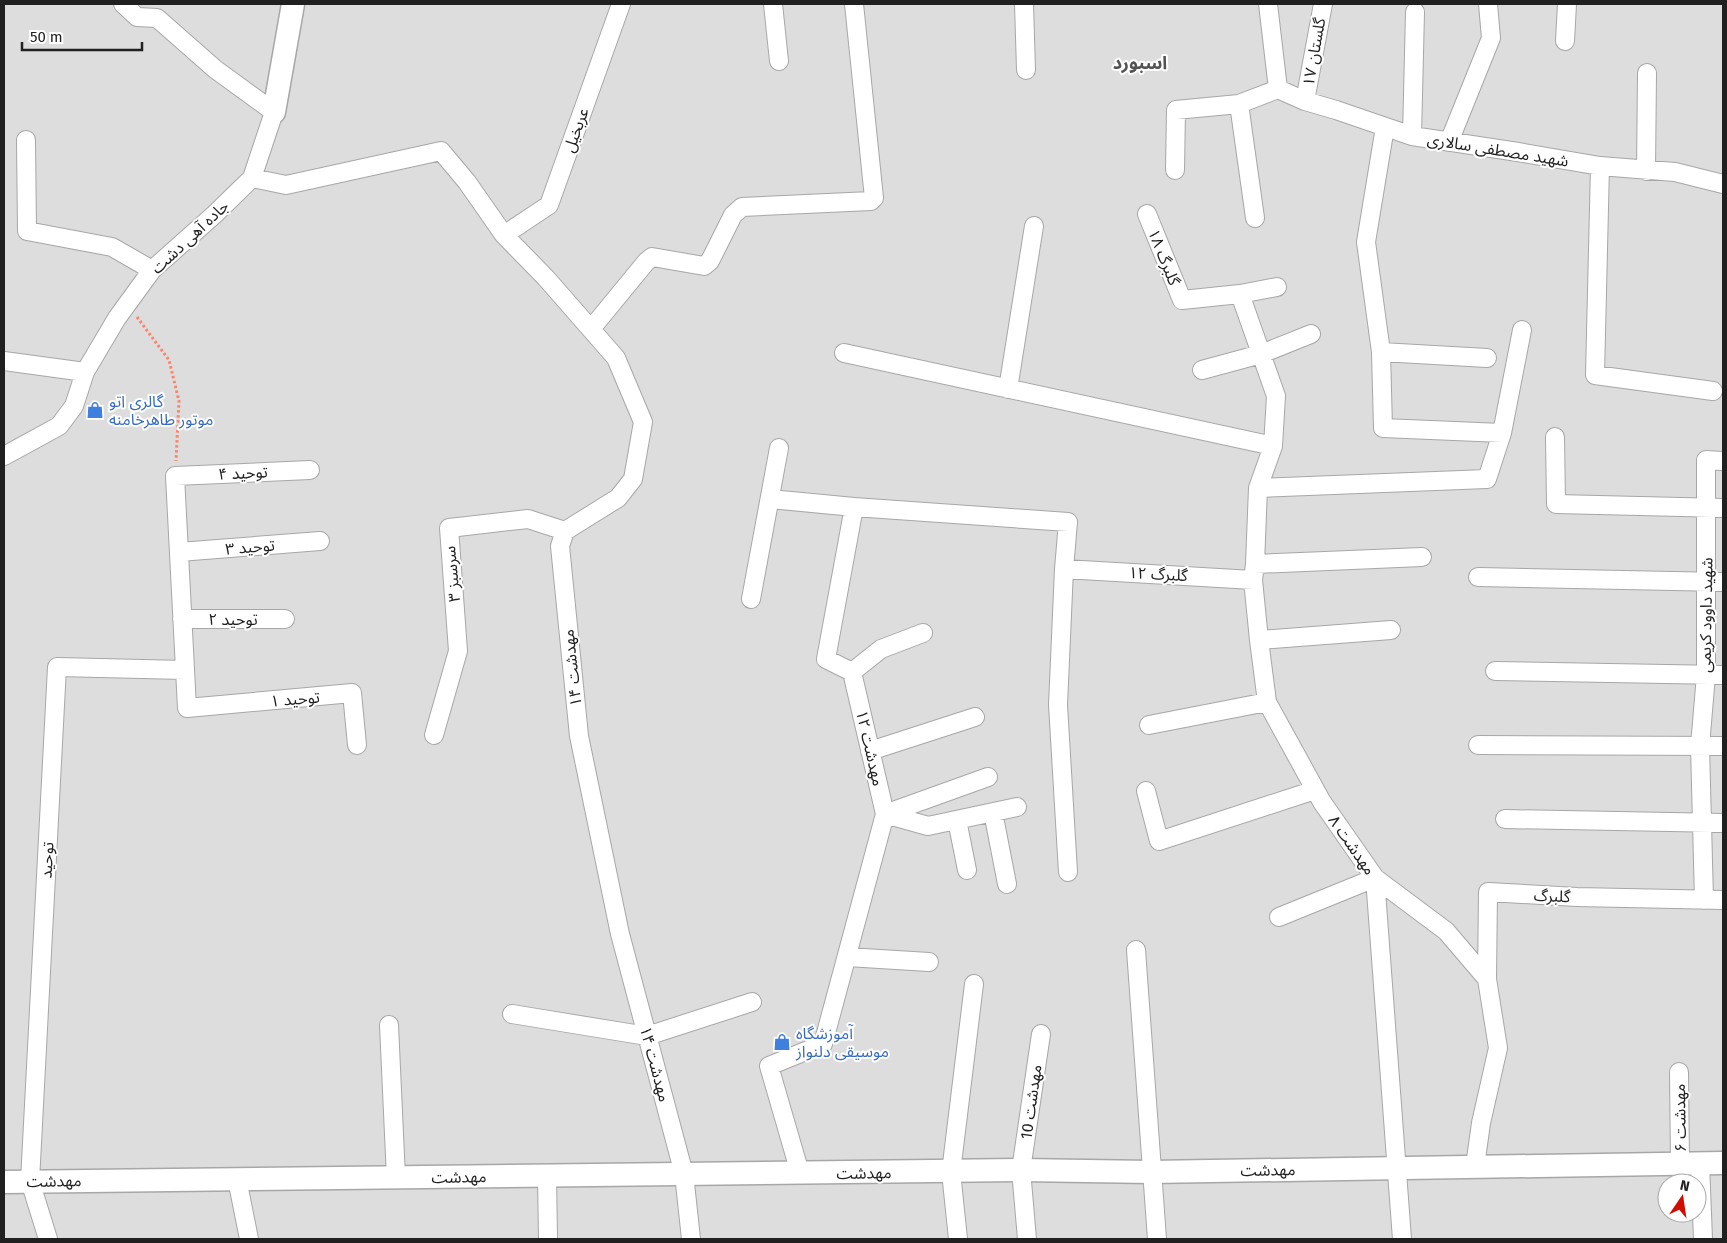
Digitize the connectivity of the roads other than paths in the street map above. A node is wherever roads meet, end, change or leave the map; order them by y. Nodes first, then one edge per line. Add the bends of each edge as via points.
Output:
1 (123, 4) edge
2 (293, 4) edge
3 (620, 4) edge
4 (773, 4) edge
5 (854, 4) edge
6 (1024, 4) edge
7 (1268, 4) edge
8 (1323, 4) edge
9 (1488, 4) edge
10 (1567, 4) edge
11 (1415, 12) dead end
12 (1564, 41) dead end
13 (779, 62) dead end
14 (1026, 70) dead end
15 (1647, 73) dead end
16 (1278, 89) junction
17 (1305, 101) junction
18 (1239, 104) junction
19 (274, 112) junction
20 (1385, 126) junction
21 (1412, 136) junction
22 (26, 140) dead end
23 (1449, 142) junction
24 (1600, 166) junction
25 (1175, 170) dead end
26 (1646, 171) junction
27 (252, 178) junction
28 (1723, 184) edge
29 (1147, 214) dead end
30 (1255, 218) dead end
31 (1034, 226) dead end
32 (504, 235) junction
33 (152, 270) junction
34 (1277, 287) dead end
35 (1240, 294) junction
36 (591, 329) junction
37 (1522, 330) dead end
38 (1311, 334) dead end
39 (1381, 352) junction
40 (844, 353) dead end
41 (1261, 354) junction
42 (1486, 358) dead end
43 (4, 361) edge
44 (1202, 370) dead end
45 (84, 372) junction
46 (1008, 389) junction
47 (1712, 391) dead end
48 (1502, 433) junction
49 (1556, 437) dead end
50 (1273, 446) junction
51 (779, 448) dead end
52 (4, 456) edge
53 (1723, 461) edge
54 (310, 470) dead end
55 (1258, 488) junction
56 (770, 500) junction
57 (854, 507) junction
58 (1715, 507) edge
59 (565, 531) junction
60 (320, 541) dead end
61 (179, 552) junction
62 (1422, 557) dead end
63 (1064, 569) junction
64 (1254, 572) junction
65 (1478, 577) dead end
66 (1715, 582) edge
67 (751, 599) dead end
68 (182, 619) junction
69 (285, 619) dead end
70 (1391, 630) dead end
71 (923, 633) dead end
72 (1259, 640) junction
73 (185, 670) junction
74 (1495, 671) dead end
75 (852, 672) junction
76 (1714, 675) edge
77 (1267, 702) junction
78 (975, 718) dead end
79 (1148, 725) dead end
80 (434, 734) dead end
81 (357, 745) dead end
82 (1478, 746) dead end
83 (1700, 746) junction
84 (1723, 746) edge
85 (870, 751) junction
86 (988, 777) dead end
87 (1315, 790) junction
88 (1146, 791) dead end
89 (1017, 807) dead end
90 (993, 812) junction
91 (885, 814) junction
92 (1505, 819) dead end
93 (957, 820) junction
94 (1701, 823) junction
95 (1723, 823) edge
96 (967, 870) dead end
97 (1068, 872) dead end
98 (1374, 878) junction
99 (1007, 884) dead end
100 (1704, 900) junction
101 (1723, 900) edge
102 (1279, 917) dead end
103 (1136, 950) dead end
104 (846, 957) junction
105 (929, 962) dead end
106 (1487, 979) junction
107 (974, 984) dead end
108 (752, 1002) dead end
109 (512, 1014) dead end
110 (389, 1026) dead end
111 (1041, 1034) dead end
112 (647, 1036) junction
113 (1679, 1072) dead end
114 (1690, 1163) junction
115 (1723, 1163) edge
116 (1475, 1166) junction
117 (1395, 1167) junction
118 (1022, 1170) junction
119 (951, 1172) junction
120 (1151, 1172) junction
121 (800, 1173) junction
122 (684, 1174) junction
123 (547, 1176) junction
124 (396, 1178) junction
125 (237, 1179) junction
126 (30, 1181) junction
127 (4, 1182) edge
128 (48, 1239) edge
129 (249, 1239) edge
130 (548, 1239) edge
131 (692, 1239) edge
132 (958, 1239) edge
133 (1027, 1239) edge
134 (1157, 1239) edge
135 (1402, 1239) edge
136 (1702, 1239) edge

1 - 19 street via 137,17 157,18 215,69
2 - 19 street, جاده آهی دشت
3 - 32 street, عربخیل via 549,205
4 - 13 street
5 - 36 street via 874,198 871,201 742,207 733,215 710,261 704,266 652,257
6 - 14 street
7 - 16 street
8 - 17 street, گلستان ۱۷
9 - 23 street via 1491,38
10 - 12 street
11 - 21 street
15 - 26 street
16 - 17 street, شهید مصطفی سالاری
16 - 18 street
17 - 20 street, شهید مصطفی سالاری
18 - 25 street via 1176,110
18 - 30 street
19 - 27 street, جاده آهی دشت
20 - 21 street, شهید مصطفی سالاری
20 - 39 street via 1366,242
21 - 23 street, شهید مصطفی سالاری
22 - 33 street via 27,231 112,247
23 - 24 street, شهید مصطفی سالاری
24 - 26 street, شهید مصطفی سالاری
24 - 47 street via 1595,375
26 - 28 street, شهید مصطفی سالاری via 1675,172
27 - 32 street via 286,186 441,151
27 - 33 street, جاده آهی دشت
29 - 35 street, گلبرگ ۱۸ via 1182,300
31 - 46 street
32 - 36 street
33 - 45 street, جاده آهی دشت
34 - 35 street
35 - 41 street, مهدشت ۸
36 - 59 street via 616,358 643,422 633,479 618,498
37 - 48 street
38 - 41 street
39 - 42 street
39 - 48 street via 1383,428
40 - 46 street
41 - 44 street
41 - 50 street, مهدشت ۸ via 1276,396
43 - 45 street
45 - 52 street, جاده آهی دشت via 74,406 59,426
46 - 50 street
48 - 55 street via 1487,479
49 - 58 street via 1556,504
50 - 55 street, مهدشت ۸
51 - 56 street
53 - 58 street, شهید داوود کریمی via 1706,460 1706,484
54 - 61 street, توحید ۴ via 175,476
55 - 64 street, مهدشت ۸
56 - 57 street
56 - 67 street
57 - 63 street via 1068,522
57 - 75 street via 826,659
58 - 66 street, شهید داوود کریمی
59 - 80 street, سرسبز ۳ via 528,519 449,528 458,651
59 - 112 street, مهدشت ۱۴ via 560,546 578,736 620,934
60 - 61 street, توحید ۳
61 - 68 street
62 - 64 street, گلبرگ ١٢
63 - 64 street, گلبرگ ١٢
63 - 97 street via 1058,705
64 - 72 street, مهدشت ۸
65 - 66 street
66 - 76 street, شهید داوود کریمی
68 - 69 street, توحید ۲
68 - 73 street
70 - 72 street
71 - 75 street via 881,649
72 - 77 street, مهدشت ۸
73 - 81 street, توحید ۱ via 187,708 352,693
73 - 126 street, توحید via 57,667
74 - 76 street
75 - 85 street, مهدشت ۱۲
76 - 83 street, شهید داوود کریمی
77 - 79 street
77 - 87 street, مهدشت ۸
78 - 85 street
82 - 83 street
83 - 84 street
83 - 94 street, شهید داوود کریمی
85 - 91 street, مهدشت ۱۲
86 - 91 street
87 - 88 street via 1158,841
87 - 98 street, مهدشت ۸
89 - 90 street
90 - 93 street
90 - 99 street
91 - 93 street via 928,826
91 - 104 street, مهدشت ۱۲
92 - 94 street
93 - 96 street
94 - 95 street
94 - 100 street, شهید داوود کریمی
98 - 102 street
98 - 106 street, مهدشت ۸ via 1446,931
98 - 117 street
100 - 101 street
100 - 106 street, گلبرگ via 1488,892
103 - 120 street
104 - 105 street
104 - 121 street, مهدشت ۱۲ via 823,1044 768,1066
106 - 116 street via 1498,1048 1480,1123
107 - 119 street
108 - 112 street
109 - 112 street
110 - 124 street
111 - 118 street, مهدشت 10
112 - 122 street, مهدشت ۱۴
113 - 114 street, مهدشت ۶
114 - 115 street, مهدشت
114 - 116 street, مهدشت
114 - 136 street, مهدشت ۶
116 - 117 street, مهدشت
117 - 120 street, مهدشت
117 - 135 street
118 - 119 street, مهدشت
118 - 120 street, مهدشت
118 - 133 street, مهدشت 10
119 - 121 street, مهدشت
119 - 132 street
120 - 134 street
121 - 122 street, مهدشت
122 - 123 street, مهدشت
122 - 131 street, مهدشت ۱۴
123 - 124 street, مهدشت
123 - 130 street
124 - 125 street, مهدشت
125 - 126 street, مهدشت
125 - 129 street
126 - 127 street, مهدشت
126 - 128 street

